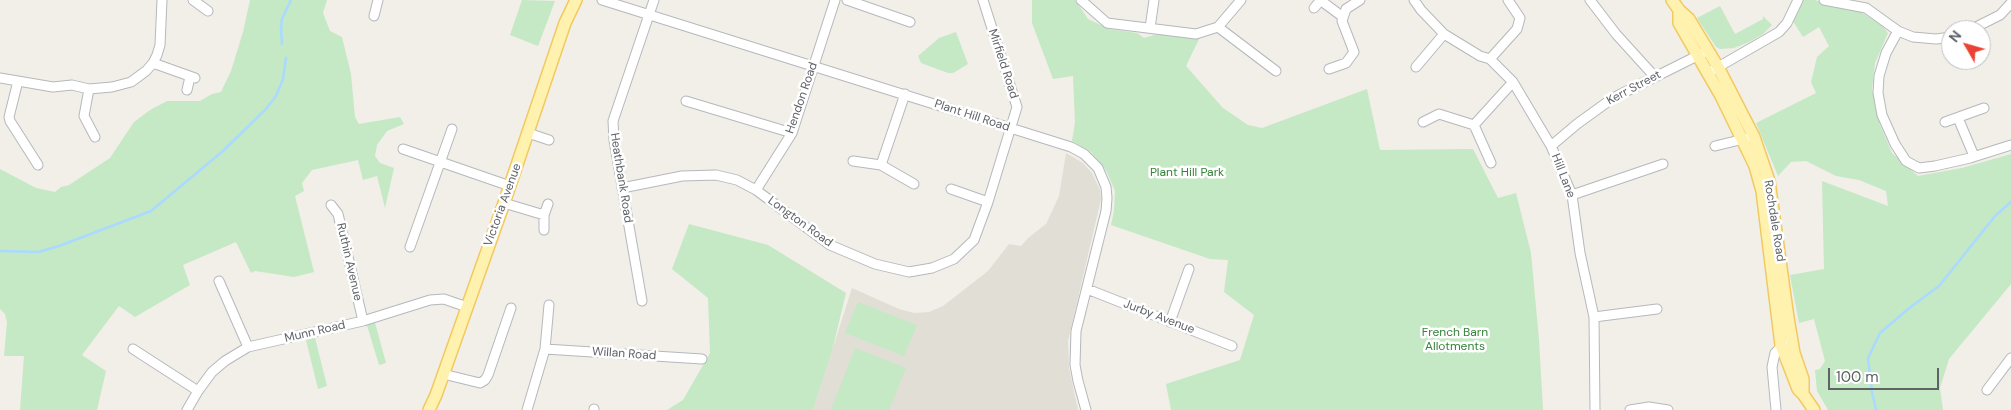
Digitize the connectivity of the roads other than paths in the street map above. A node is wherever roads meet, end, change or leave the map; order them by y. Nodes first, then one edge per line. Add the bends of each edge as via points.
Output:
1 (162, 0) edge
2 (193, 0) edge
3 (378, 0) edge
4 (576, 0) edge
5 (602, 0) edge
6 (654, 0) edge
7 (835, 0) edge
8 (846, 0) edge
9 (983, 0) edge
10 (1082, 0) edge
11 (1154, 0) edge
12 (1241, 0) edge
13 (1320, 0) edge
14 (1360, 0) edge
15 (1414, 0) edge
16 (1508, 0) edge
17 (1590, 0) edge
18 (1672, 0) edge
19 (1798, 0) edge
20 (1824, 0) edge
21 (2011, 3) edge
22 (1869, 4) edge
23 (1314, 8) dead end
24 (208, 11) dead end
25 (649, 15) junction
26 (374, 16) dead end
27 (1343, 17) junction
28 (1990, 20) edge
29 (910, 22) dead end
30 (1218, 27) junction
31 (1150, 28) junction
32 (1898, 31) junction
33 (1444, 34) junction
34 (1941, 39) edge
35 (1703, 53) junction
36 (1490, 59) junction
37 (153, 63) junction
38 (813, 67) junction
39 (1416, 67) dead end
40 (1329, 69) dead end
41 (1713, 70) junction
42 (1276, 71) dead end
43 (1655, 77) junction
44 (0, 78) edge
45 (18, 81) junction
46 (1512, 82) junction
47 (89, 89) junction
48 (187, 90) dead end
49 (904, 94) junction
50 (686, 101) dead end
51 (1984, 108) dead end
52 (1958, 118) junction
53 (1422, 122) dead end
54 (1945, 122) dead end
55 (1474, 125) junction
56 (452, 129) dead end
57 (1012, 129) junction
58 (528, 133) junction
59 (792, 133) junction
60 (1753, 136) junction
61 (95, 137) dead end
62 (548, 140) dead end
63 (1742, 140) junction
64 (2011, 145) edge
65 (1551, 146) junction
66 (1714, 146) dead end
67 (403, 150) dead end
68 (1974, 156) junction
69 (853, 161) dead end
70 (440, 162) junction
71 (1490, 163) dead end
72 (1663, 164) dead end
73 (38, 165) dead end
74 (881, 165) junction
75 (914, 184) dead end
76 (510, 186) junction
77 (622, 188) junction
78 (951, 189) dead end
79 (756, 190) junction
80 (1572, 195) junction
81 (504, 202) junction
82 (988, 202) junction
83 (548, 204) dead end
84 (331, 205) dead end
85 (544, 215) junction
86 (544, 230) dead end
87 (410, 247) dead end
88 (1189, 269) dead end
89 (219, 281) dead end
90 (1087, 289) junction
91 (642, 301) dead end
92 (549, 305) dead end
93 (467, 307) junction
94 (511, 308) dead end
95 (1656, 310) dead end
96 (1594, 317) junction
97 (363, 320) junction
98 (1170, 322) junction
99 (1786, 342) junction
100 (1232, 346) dead end
101 (248, 347) junction
102 (133, 349) dead end
103 (545, 349) junction
104 (2011, 358) edge
105 (702, 359) dead end
106 (444, 374) junction
107 (1987, 390) dead end
108 (198, 391) junction
109 (187, 410) edge
110 (429, 410) edge
111 (527, 410) edge
112 (1086, 410) edge
113 (1595, 410) edge
114 (1630, 410) edge
115 (1668, 410) edge
116 (1776, 410) edge
117 (1814, 410) edge

1 - 37 street via 160,45
2 - 24 street
3 - 26 street
4 - 58 main road, Victoria Avenue via 565,22
5 - 25 street, Plant Hill Road
6 - 25 street, Heathbank Road
7 - 38 street, Hendon Road
8 - 29 street
9 - 57 street, Mirfield Road via 1017,107
10 - 31 street via 1107,23
11 - 31 street
12 - 30 street
13 - 23 street
13 - 27 street
14 - 27 street via 1346,9
15 - 33 street, Hill Lane
16 - 36 street via 1520,18 1517,29
17 - 43 street
18 - 35 main road, Rochdale Road via 1679,10 1679,23
19 - 41 street via 1779,32
20 - 22 street
21 - 28 street
22 - 32 street
25 - 38 street, Plant Hill Road
25 - 77 street, Heathbank Road via 614,121
27 - 40 street via 1354,52 1346,63
30 - 31 street via 1196,34
30 - 42 street
32 - 34 street via 1922,38
32 - 68 street via 1881,68 1878,93 1882,115 1895,144 1906,161 1919,168
33 - 36 street, Hill Lane
33 - 39 street
35 - 41 main road, Rochdale Road
35 - 43 street, Kerr Street
36 - 46 street, Hill Lane
37 - 47 street via 131,82
37 - 48 street via 193,78
38 - 49 street, Plant Hill Road
38 - 59 street, Hendon Road
41 - 60 main road, Rochdale Road
41 - 63 main road, Rochdale Road
43 - 65 street, Kerr Street via 1613,98
44 - 45 street
45 - 47 street
45 - 73 street via 10,117 34,153
46 - 55 street
46 - 65 street, Hill Lane
47 - 61 street via 84,116 86,130
49 - 57 street, Plant Hill Road
49 - 74 street
50 - 59 street
51 - 52 street
52 - 54 street
52 - 68 street
53 - 55 street via 1439,114
55 - 71 street
56 - 70 street
57 - 82 street, Longton Road
57 - 90 street, Plant Hill Road via 1071,147 1098,168 1106,187 1107,204
58 - 62 street
58 - 76 main road, Victoria Avenue
59 - 79 street, Hendon Road
60 - 63 street
60 - 99 main road, Rochdale Road via 1769,181
63 - 66 street
63 - 99 main road, Rochdale Road via 1755,166 1762,191
64 - 68 street
65 - 80 street, Hill Lane
67 - 70 street
69 - 74 street
70 - 76 street
70 - 87 street
72 - 80 street
74 - 75 street
76 - 81 main road, Victoria Avenue
77 - 79 street, Longton Road via 682,176 716,175
77 - 91 street, Heathbank Road
78 - 82 street
79 - 82 street, Longton Road via 830,245 875,264 909,272 932,268 954,259 974,240
80 - 96 street, Hill Lane
81 - 85 street
81 - 93 main road, Victoria Avenue
83 - 85 street
84 - 97 street, Ruthin Avenue via 338,214
85 - 86 street
88 - 98 street
89 - 101 street
90 - 98 street, Jurby Avenue
90 - 112 street, Plant Hill Road via 1076,330 1075,350 1078,381
92 - 103 street
93 - 97 street, Munn Road via 437,299
93 - 106 main road, Victoria Avenue
94 - 106 street via 485,380 480,382
95 - 96 street
96 - 113 street, Hill Lane
97 - 101 street, Munn Road
98 - 100 street, Jurby Avenue
99 - 116 street via 1774,354 1772,367
99 - 117 main road, Rochdale Road via 1793,380
101 - 108 street, Munn Road via 217,367
102 - 108 street
103 - 105 street, Willan Road
103 - 111 street
104 - 107 street
106 - 110 main road, Victoria Avenue
108 - 109 street, Munn Road
114 - 115 street via 1649,406

